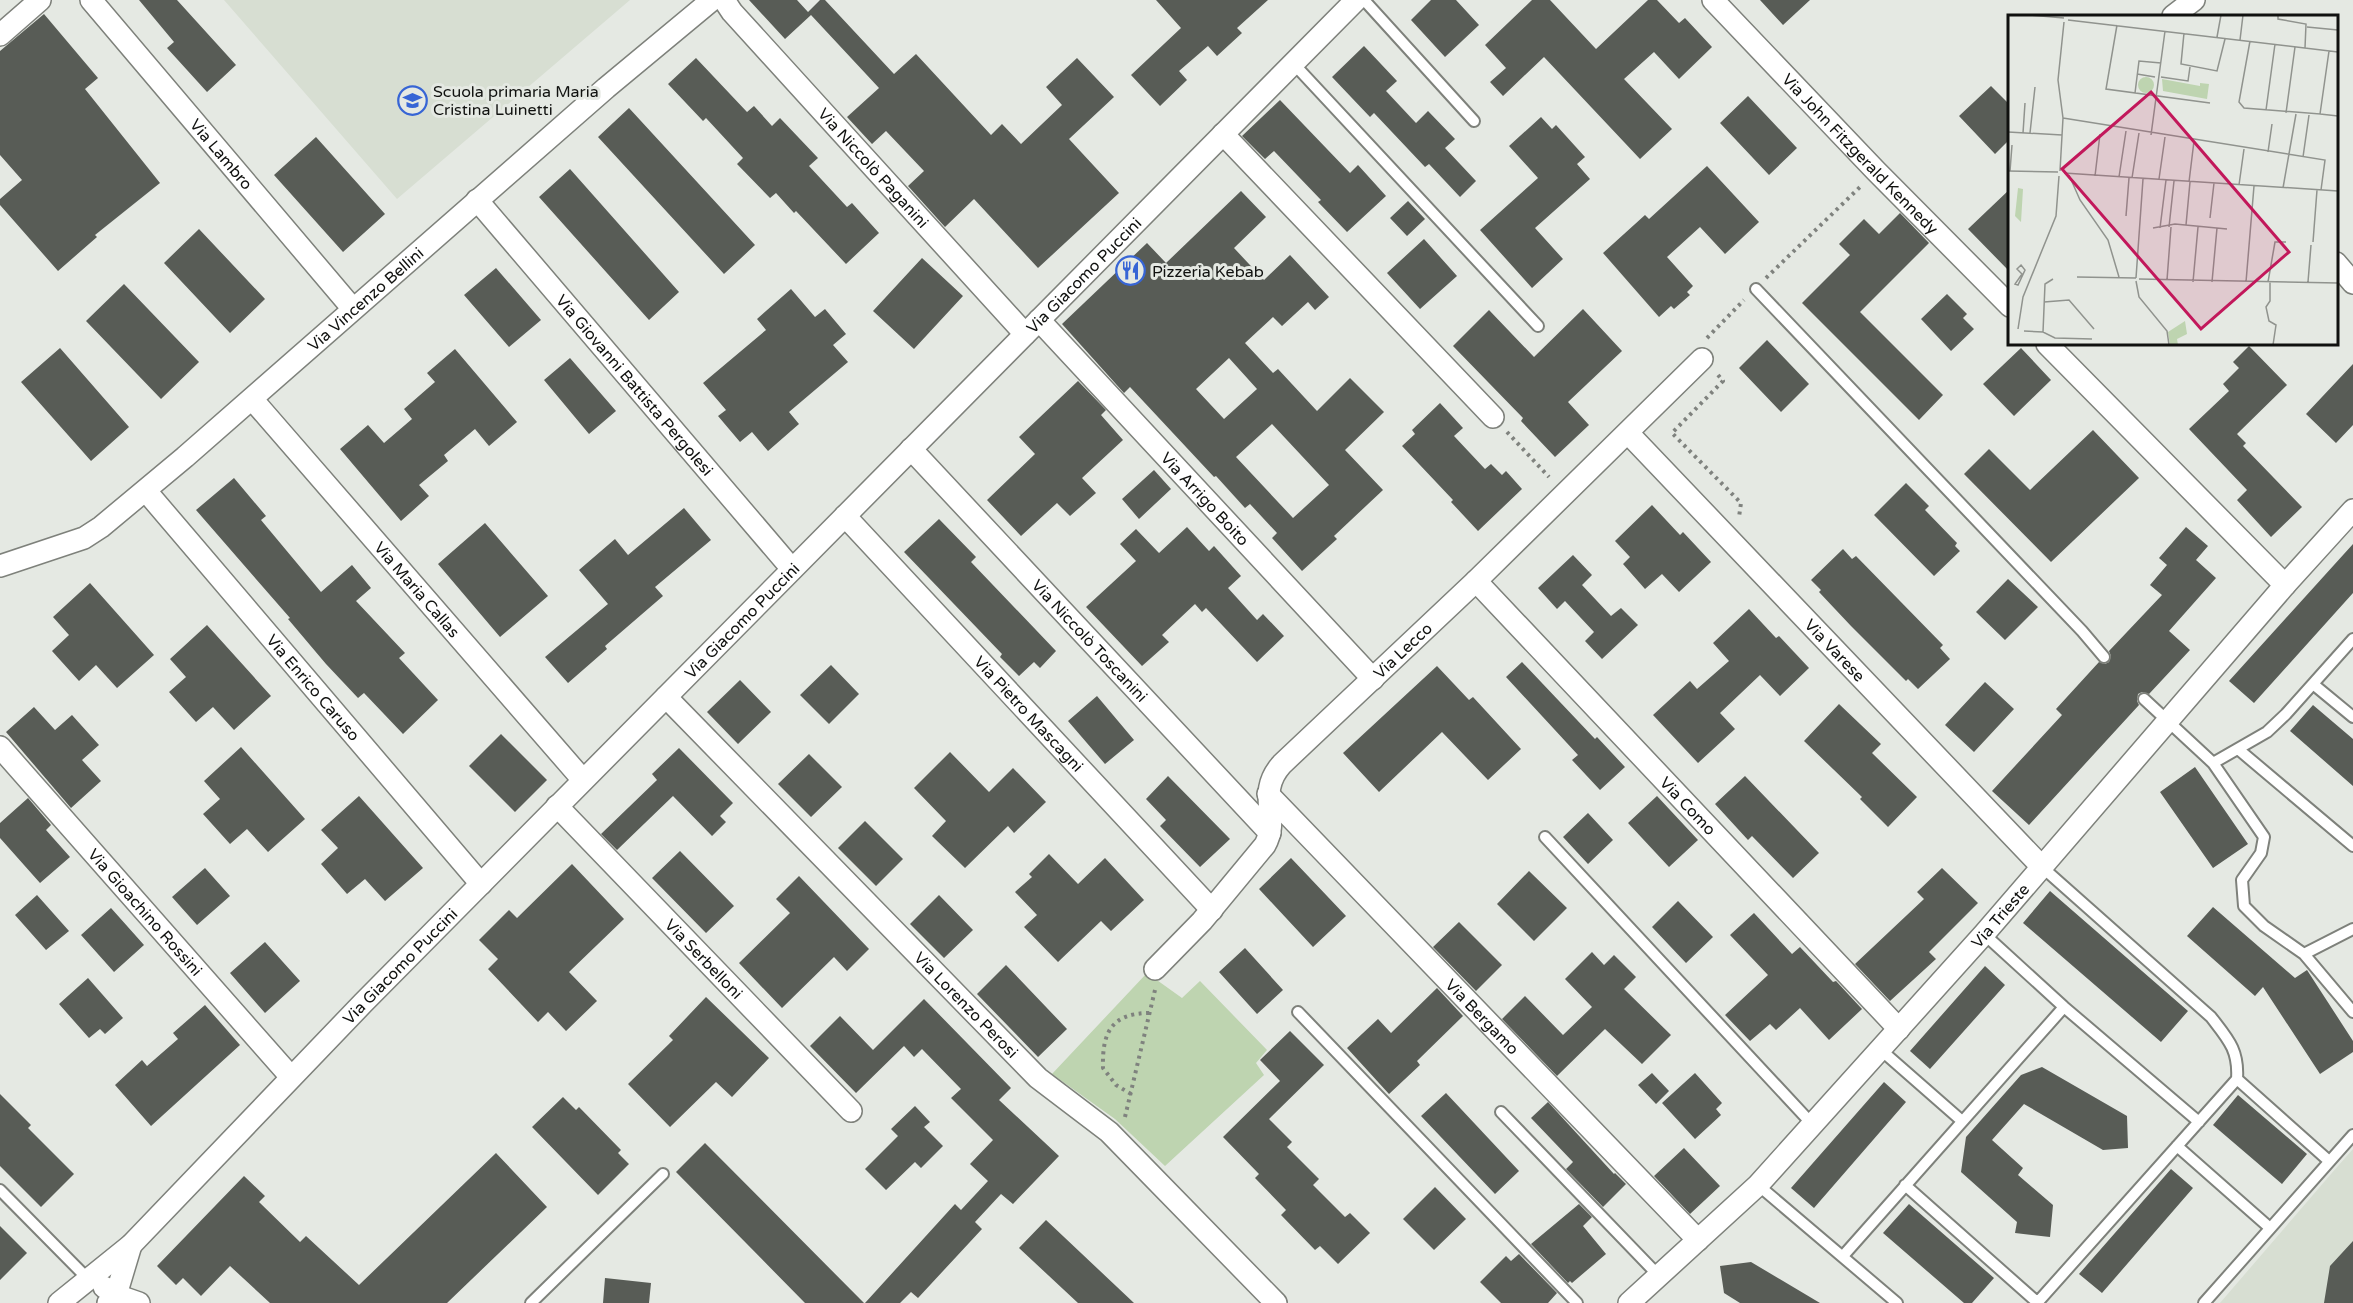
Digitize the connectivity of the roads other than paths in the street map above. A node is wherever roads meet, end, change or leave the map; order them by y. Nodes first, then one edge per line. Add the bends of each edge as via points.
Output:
1 (40, 0) edge
2 (91, 0) edge
3 (712, 0) edge
4 (724, 0) edge
5 (1356, 0) edge
6 (1364, 0) edge
7 (1713, 0) edge
8 (2194, 0) edge
9 (2174, 15) edge
10 (0, 35) edge
11 (1293, 63) junction
12 (1474, 121) dead end
13 (1223, 134) junction
14 (477, 200) junction
15 (2338, 264) edge
16 (2353, 283) edge
17 (1756, 289) road end
18 (2008, 304) edge
19 (353, 309) junction
20 (1538, 326) dead end
21 (1032, 327) junction
22 (2048, 345) edge
23 (1702, 359) road end
24 (252, 399) junction
25 (1493, 417) road end
26 (1628, 433) junction
27 (911, 449) junction
28 (146, 491) junction
29 (2353, 510) edge
30 (845, 516) junction
31 (0, 566) edge
32 (792, 569) junction
33 (1476, 581) junction
34 (2285, 585) junction
35 (2353, 639) edge
36 (2104, 657) dead end
37 (1373, 679) junction
38 (2313, 684) junction
39 (666, 697) junction
40 (2144, 699) dead end
41 (2353, 717) edge
42 (2167, 722) junction
43 (0, 747) edge
44 (2238, 749) junction
45 (2213, 763) junction
46 (583, 780) junction
47 (1268, 794) junction
48 (557, 806) junction
49 (1270, 833) junction
50 (1545, 837) dead end
51 (2353, 846) edge
52 (2042, 867) junction
53 (481, 884) junction
54 (1212, 910) junction
55 (2353, 929) edge
56 (1984, 934) junction
57 (2304, 954) junction
58 (1156, 976) road end
59 (2064, 1007) junction
60 (1298, 1012) dead end
61 (2353, 1012) edge
62 (1899, 1029) junction
63 (1881, 1050) junction
64 (291, 1077) junction
65 (2237, 1079) junction
66 (851, 1111) dead end
67 (1501, 1112) dead end
68 (1962, 1121) junction
69 (2199, 1122) junction
70 (1813, 1125) junction
71 (2353, 1135) edge
72 (2177, 1146) junction
73 (2329, 1161) junction
74 (663, 1174) dead end
75 (1758, 1185) junction
76 (1905, 1185) junction
77 (0, 1190) edge
78 (2270, 1228) junction
79 (1698, 1240) junction
80 (131, 1245) junction
81 (1843, 1256) junction
82 (1658, 1275) junction
83 (89, 1280) junction
84 (112, 1299) edge
85 (59, 1303) edge
86 (139, 1303) edge
87 (531, 1303) edge
88 (1276, 1303) edge
89 (1577, 1303) edge
90 (1629, 1303) edge
91 (1897, 1303) edge
92 (2038, 1303) edge
93 (2204, 1303) edge

1 - 10 street
2 - 19 street, Via Lambro
3 - 14 street, Via Vincenzo Bellini
4 - 21 street, Via Niccolò Paganini via 880,176
5 - 11 street, Via Giacomo Puccini
6 - 12 lane
7 - 18 street, Via John Fitzgerald Kennedy
8 - 9 street
11 - 13 street, Via Giacomo Puccini
11 - 20 lane
13 - 21 street, Via Giacomo Puccini
13 - 25 street
14 - 19 street, Via Vincenzo Bellini
14 - 32 street, Via Giovanni Battista Pergolesi
15 - 16 street
17 - 36 lane
19 - 24 street, Via Vincenzo Bellini
21 - 27 street, Via Giacomo Puccini
21 - 37 street, Via Arrigo Boito
22 - 34 street
23 - 26 street, Via Lecco
24 - 28 street, Via Vincenzo Bellini
24 - 46 street, Via Maria Callas
26 - 33 street, Via Lecco
26 - 52 street, Via Varese
27 - 30 street, Via Giacomo Puccini
27 - 49 street, Via Niccolò Toscanini
28 - 31 street, Via Vincenzo Bellini via 84,538
28 - 53 street, Via Enrico Caruso
29 - 34 street, Via Trieste
30 - 32 street, Via Giacomo Puccini
30 - 54 street, Via Pietro Mascagni
32 - 39 street, Via Giacomo Puccini
33 - 37 street, Via Lecco
33 - 62 street, Via Como
34 - 42 street, Via Trieste
35 - 38 lane
37 - 47 street, Via Lecco via 1282,764 1269,782
38 - 41 lane
38 - 44 lane via 2267,732
39 - 46 street, Via Giacomo Puccini
39 - 88 street, Via Lorenzo Perosi via 1038,1078 1116,1129
40 - 42 lane
42 - 45 lane
42 - 52 street, Via Trieste
43 - 64 street, Via Gioachino Rossini
44 - 45 lane
44 - 51 lane
45 - 57 lane via 2264,837 2261,853 2242,880 2244,906 2264,926
46 - 48 street, Via Giacomo Puccini
47 - 49 street, Via Lecco
47 - 79 street, Via Bergamo
48 - 53 street, Via Giacomo Puccini
48 - 66 street, Via Serbelloni
49 - 54 street via 1265,845
50 - 70 lane
52 - 56 street, Via Trieste
52 - 65 lane via 2211,1017 2230,1042 2238,1062
53 - 64 street, Via Giacomo Puccini
54 - 58 street
55 - 57 lane
56 - 59 lane
56 - 62 street, Via Trieste
57 - 61 lane
59 - 68 lane
59 - 69 lane
60 - 89 lane
62 - 63 street, Via Trieste
63 - 68 lane
63 - 70 street, Via Trieste
64 - 80 street, Via Giacomo Puccini
65 - 69 lane
65 - 73 lane
67 - 82 lane
68 - 76 lane
69 - 72 lane
70 - 75 street, Via Trieste
71 - 73 lane
72 - 78 lane
72 - 92 lane
73 - 78 lane
74 - 87 lane
75 - 79 street, Via Trieste
75 - 81 lane
76 - 81 lane
76 - 92 lane
77 - 83 lane
78 - 93 lane
79 - 82 street, Via Trieste
80 - 83 street, Via Giacomo Puccini
80 - 84 street, Via Giacomo Puccini
81 - 91 lane
82 - 90 street, Via Trieste
83 - 84 street
83 - 85 street, Via Giacomo Puccini
84 - 86 street

